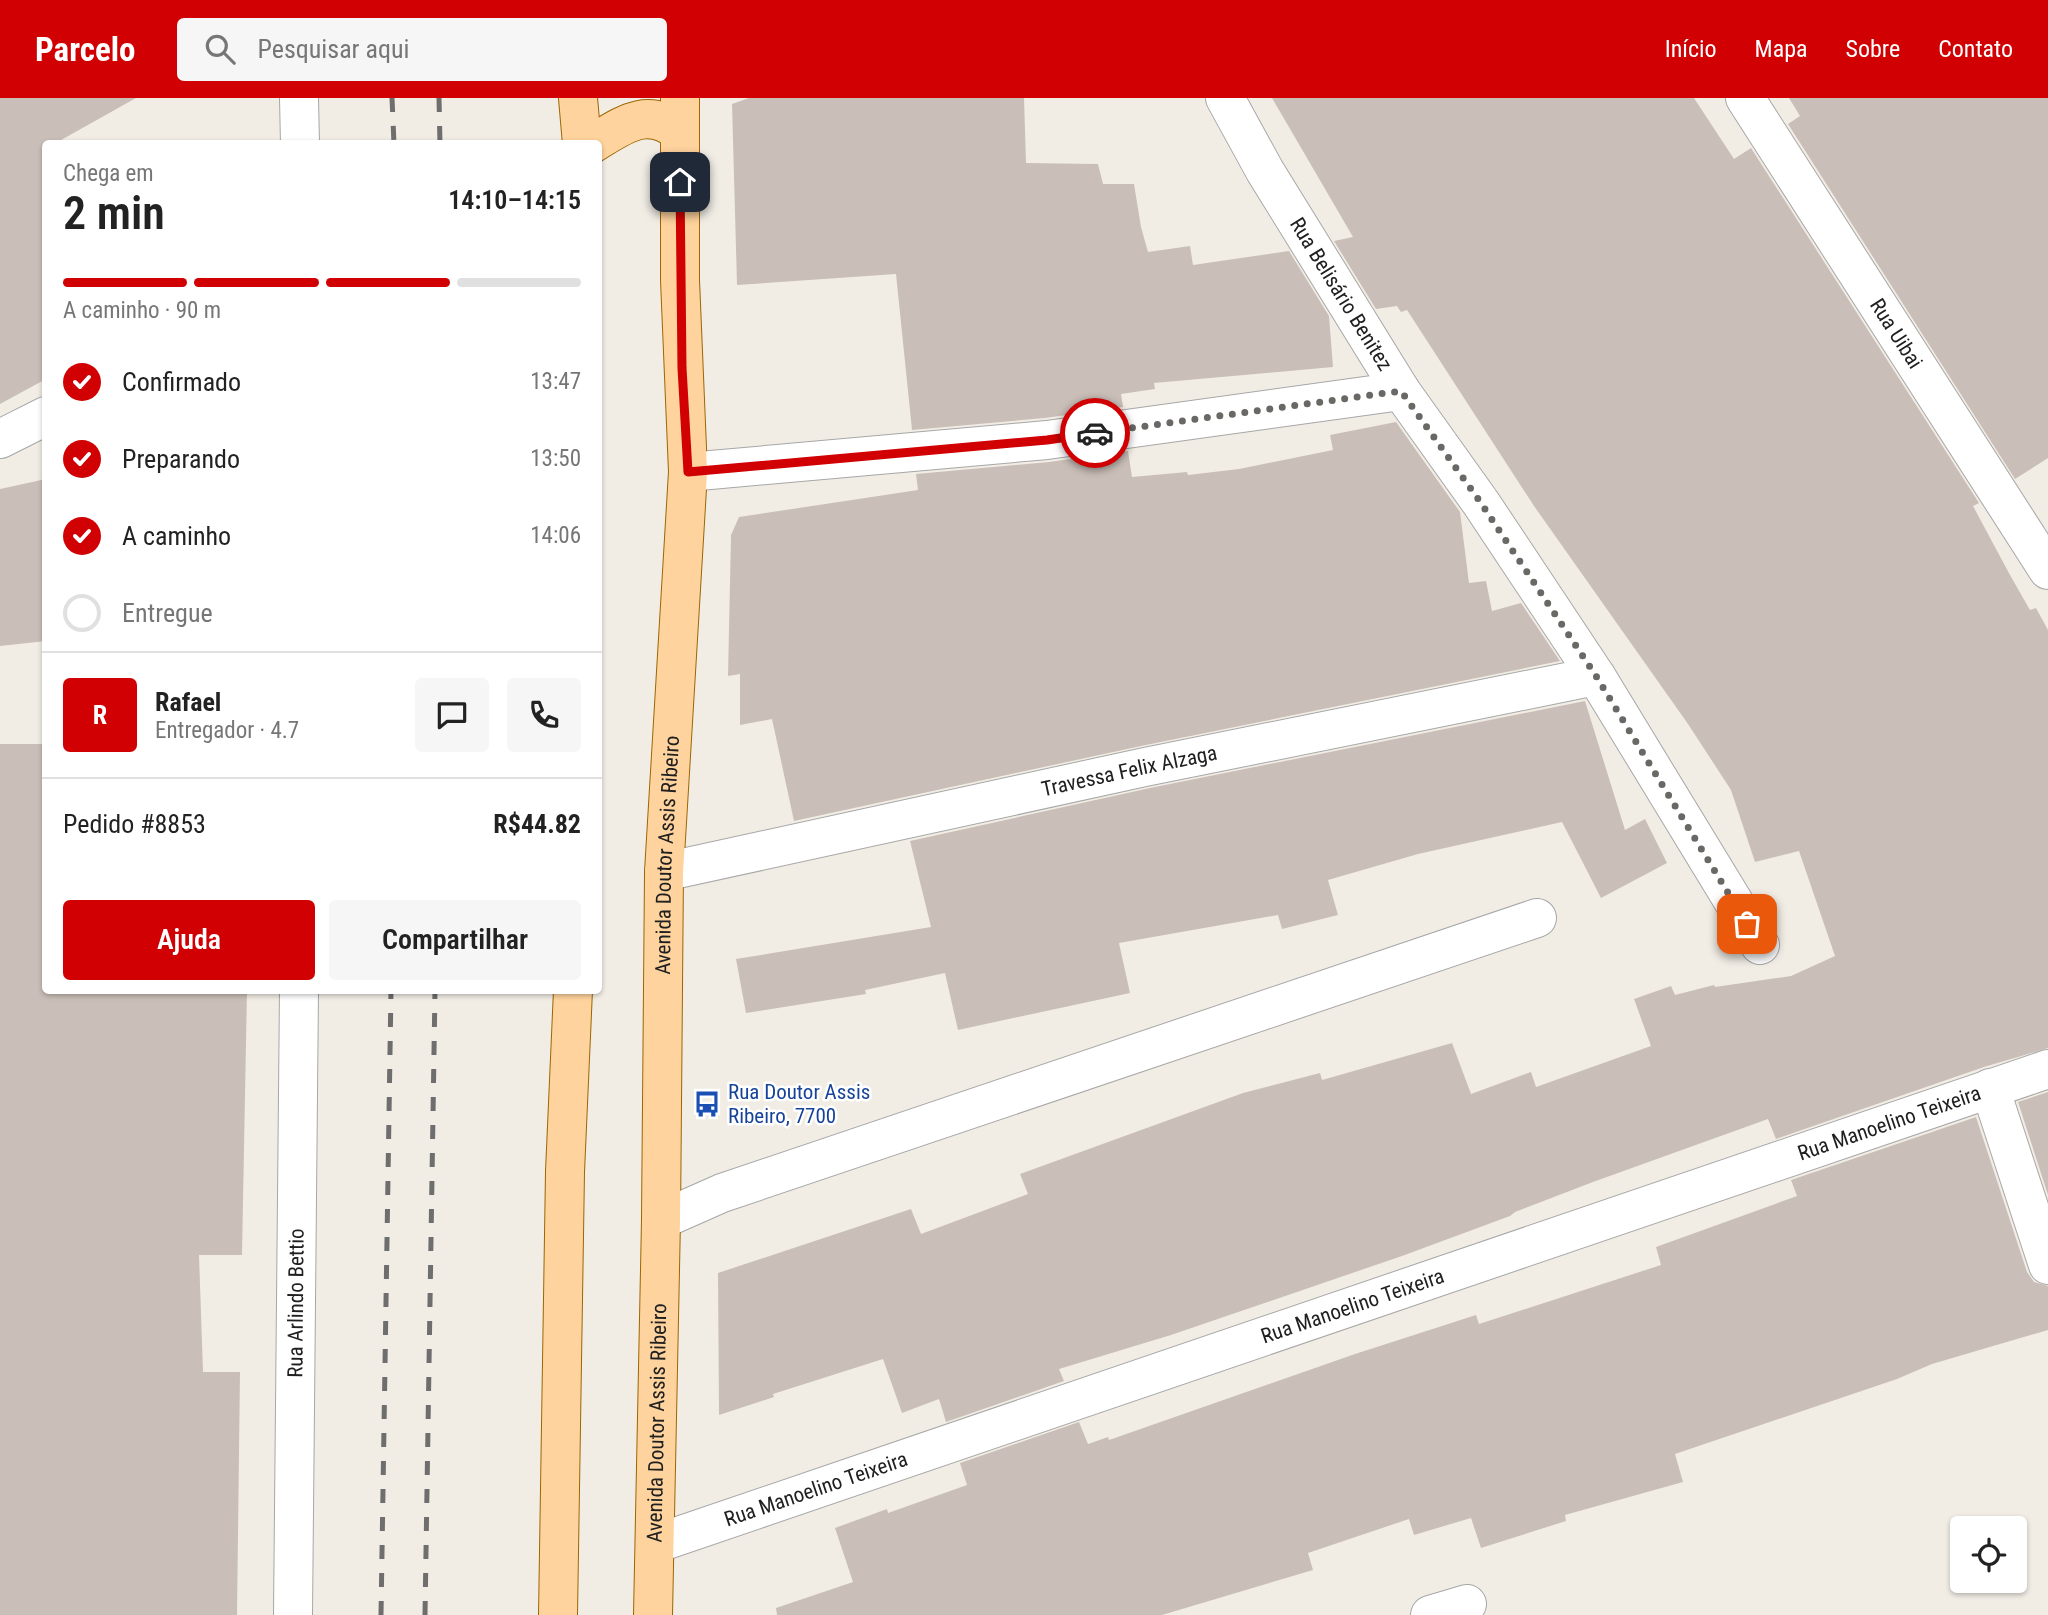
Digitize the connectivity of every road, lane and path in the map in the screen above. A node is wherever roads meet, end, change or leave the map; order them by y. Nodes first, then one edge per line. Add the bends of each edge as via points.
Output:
1 (299, 98) edge
2 (578, 98) edge
3 (1225, 98) edge
4 (1745, 98) edge
5 (680, 115) edge
6 (300, 140) edge
7 (582, 140) edge
8 (599, 140) edge
9 (1401, 391) junction
10 (42, 418) edge
11 (0, 439) edge
12 (688, 472) junction
13 (2048, 570) edge
14 (1596, 676) junction
15 (663, 872) junction
16 (1537, 918) dead end
17 (1760, 945) dead end
18 (299, 994) edge
19 (573, 994) edge
20 (2048, 1069) edge
21 (1990, 1088) junction
22 (661, 1220) junction
23 (2048, 1265) edge
24 (655, 1544) junction
25 (1468, 1604) dead end
26 (293, 1615) edge
27 (558, 1615) edge
28 (653, 1615) edge
29 (1430, 1615) edge

1 - 6 street
2 - 7 main road
3 - 9 street, Rua Belisário Benitez
4 - 13 street, Rua Uibai
5 - 8 main road via 645,118
5 - 12 main road, Avenida Doutor Assis Ribeiro via 681,318
9 - 12 street via 1047,440
9 - 14 street, Rua Belisário Benitez
10 - 11 street
12 - 15 main road, Avenida Doutor Assis Ribeiro
14 - 15 street, Travessa Felix Alzaga via 1131,770
14 - 17 street, Rua Belisário Benitez
15 - 22 main road, Avenida Doutor Assis Ribeiro
16 - 22 street via 722,1194
18 - 26 street, Rua Arlindo Bettio
19 - 27 main road via 564,1185
20 - 21 street, Rua Manoelino Teixeira
21 - 23 street
21 - 24 street, Rua Manoelino Teixeira
22 - 24 main road, Avenida Doutor Assis Ribeiro
24 - 28 main road, Avenida Doutor Assis Ribeiro
25 - 29 street

